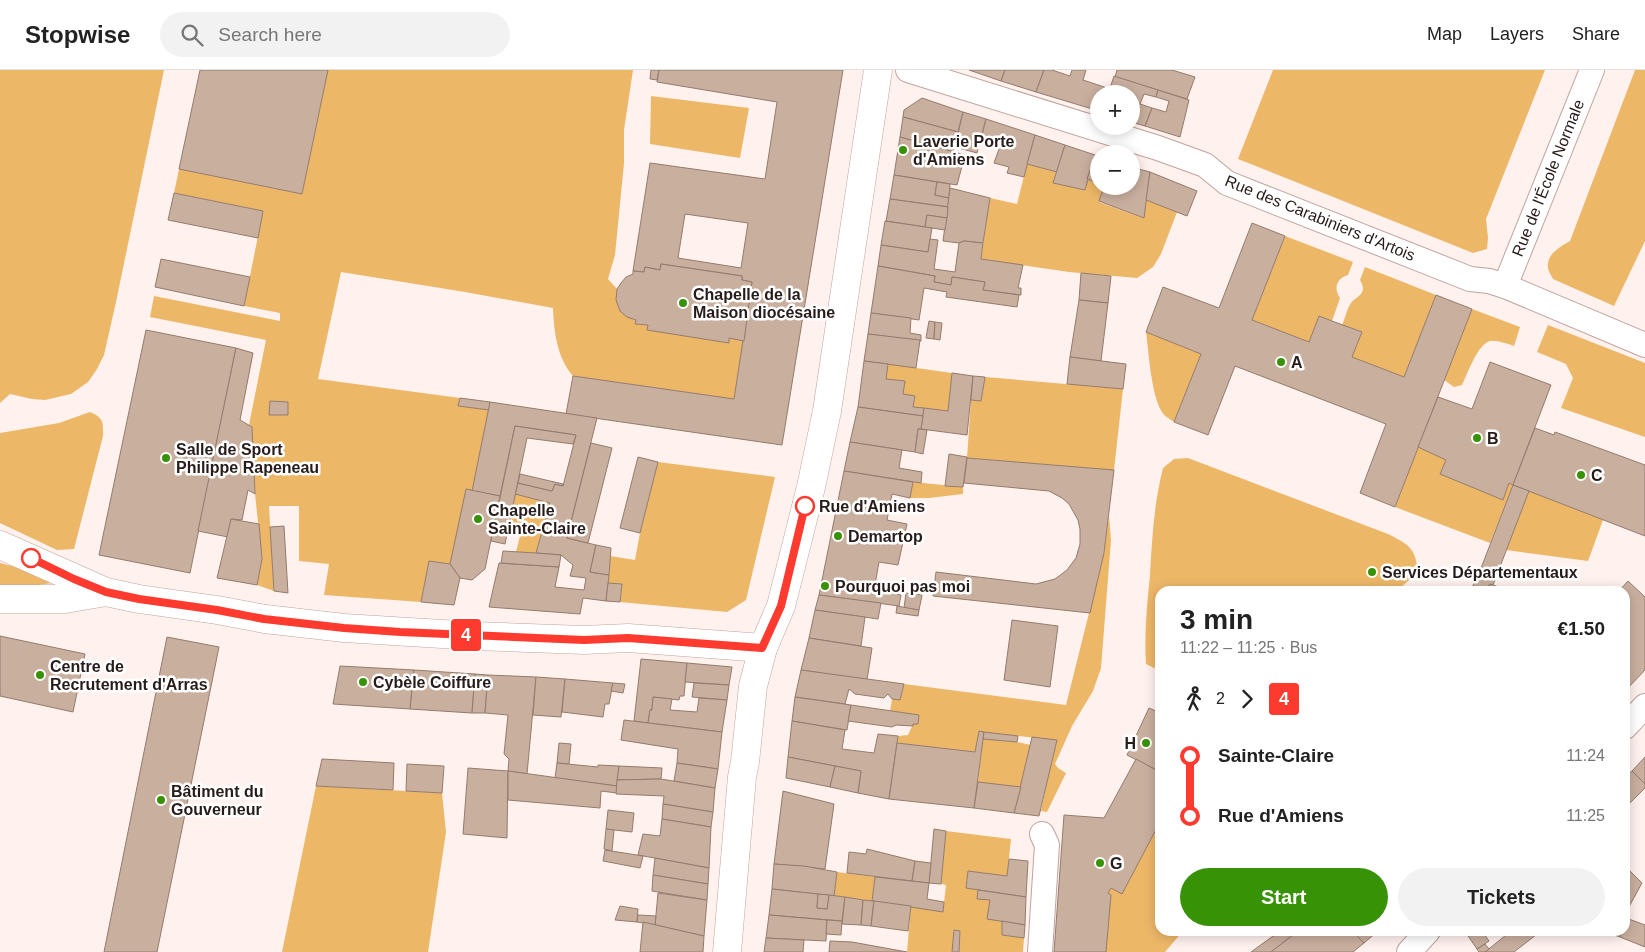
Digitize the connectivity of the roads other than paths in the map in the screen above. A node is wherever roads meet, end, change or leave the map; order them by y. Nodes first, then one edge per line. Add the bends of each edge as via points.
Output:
1 (878, 70) edge
2 (908, 70) edge
3 (1592, 70) edge
4 (1504, 286) junction
5 (1645, 344) edge
6 (0, 546) edge
7 (106, 592) junction
8 (0, 599) edge
9 (762, 648) junction
10 (1645, 706) edge
11 (1630, 722) edge
12 (1042, 834) dead end
13 (1423, 936) edge
14 (727, 952) edge
15 (1040, 952) edge
16 (1408, 952) edge

1 - 9 street via 827,411 781,606
2 - 4 street, Rue des Carabiniers d'Artois via 1206,165 1228,183 1470,279
3 - 4 street, Rue de l'École Normale
4 - 5 street, Rue des Carabiniers d'Artois
6 - 7 street
7 - 8 street via 65,599
7 - 9 street via 264,619 344,628 584,640 628,638
9 - 14 street via 753,686 742,777
10 - 11 street
12 - 15 street via 1047,845
13 - 16 street

